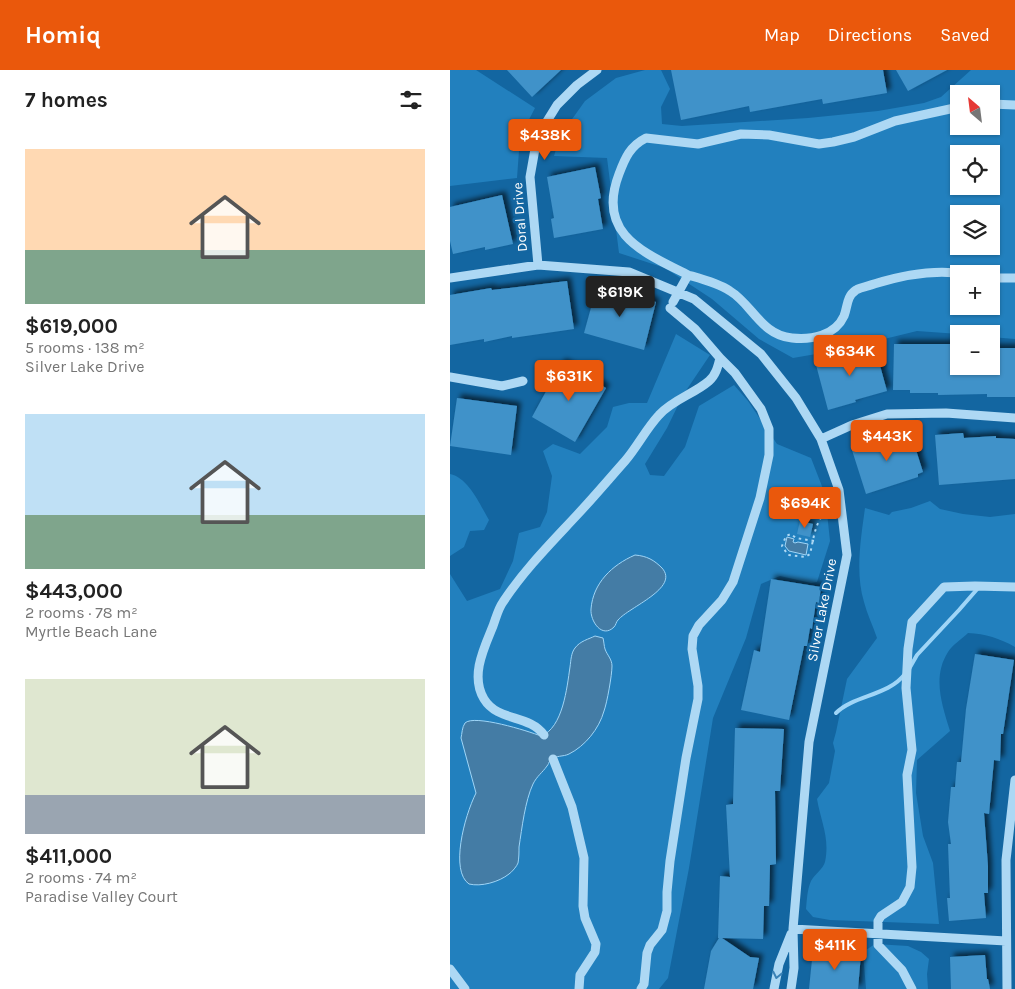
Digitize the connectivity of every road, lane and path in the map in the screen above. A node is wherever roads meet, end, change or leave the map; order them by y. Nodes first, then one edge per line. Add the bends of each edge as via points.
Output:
1 (597, 70) edge
2 (1000, 104) edge
3 (1015, 105) edge
4 (950, 109) edge
5 (538, 265) junction
6 (950, 273) edge
7 (688, 275) junction
8 (450, 278) edge
9 (1000, 278) edge
10 (1015, 278) edge
11 (678, 292) junction
12 (720, 358) junction
13 (450, 377) edge
14 (523, 381) dead end
15 (1015, 418) edge
16 (821, 439) junction
17 (841, 505) junction
18 (814, 541) junction
19 (1015, 587) edge
20 (544, 735) dead end
21 (554, 759) dead end
22 (1015, 780) edge
23 (793, 929) junction
24 (877, 934) junction
25 (1006, 941) junction
26 (450, 969) edge
27 (465, 989) edge
28 (579, 989) edge
29 (641, 989) edge
30 (774, 989) edge
31 (791, 989) edge
32 (912, 989) edge
33 (1007, 989) edge

1 - 5 street, Doral Drive via 557,105 544,126 536,149 530,177
2 - 3 street
4 - 7 street via 895,121 854,137 819,144 769,135 741,134 698,144 646,138 638,142 627,154 615,183 612,207 628,240
5 - 8 street, Silver Lake Drive
5 - 11 street, Silver Lake Drive via 629,272
6 - 7 street via 924,272 858,289 848,297 844,316 835,330 813,339 790,338 774,332 759,322 730,291
7 - 11 street
9 - 10 street
11 - 12 street via 672,305
11 - 16 street, Silver Lake Drive via 694,299 761,354 796,398
12 - 20 street via 709,381 659,415 629,456 526,571 501,604 481,655 478,687 491,708 538,727
12 - 29 street via 761,409 769,428 770,455 733,582 693,636 698,699 670,861 668,911 662,930 647,953
13 - 14 street via 502,386
15 - 16 street via 946,413 887,414
16 - 17 street, Silver Lake Drive
17 - 18 path via 823,514
17 - 23 street, Silver Lake Drive via 847,555 809,742
18 - 18 path via 810,554 805,557 788,554 782,546 786,536 791,534
19 - 24 street via 944,587 912,622 906,688 912,750 907,775 912,868 910,887 902,902 881,916
21 - 28 street via 572,807 584,858 584,912 596,944 595,952 580,976
22 - 25 street via 1006,860
23 - 24 street
23 -> 30 street, Silver Lake Drive via 779,964
23 - 31 street, Silver Lake Drive
24 - 25 street
24 - 32 street via 878,945 902,970
25 - 33 street
26 - 27 street

